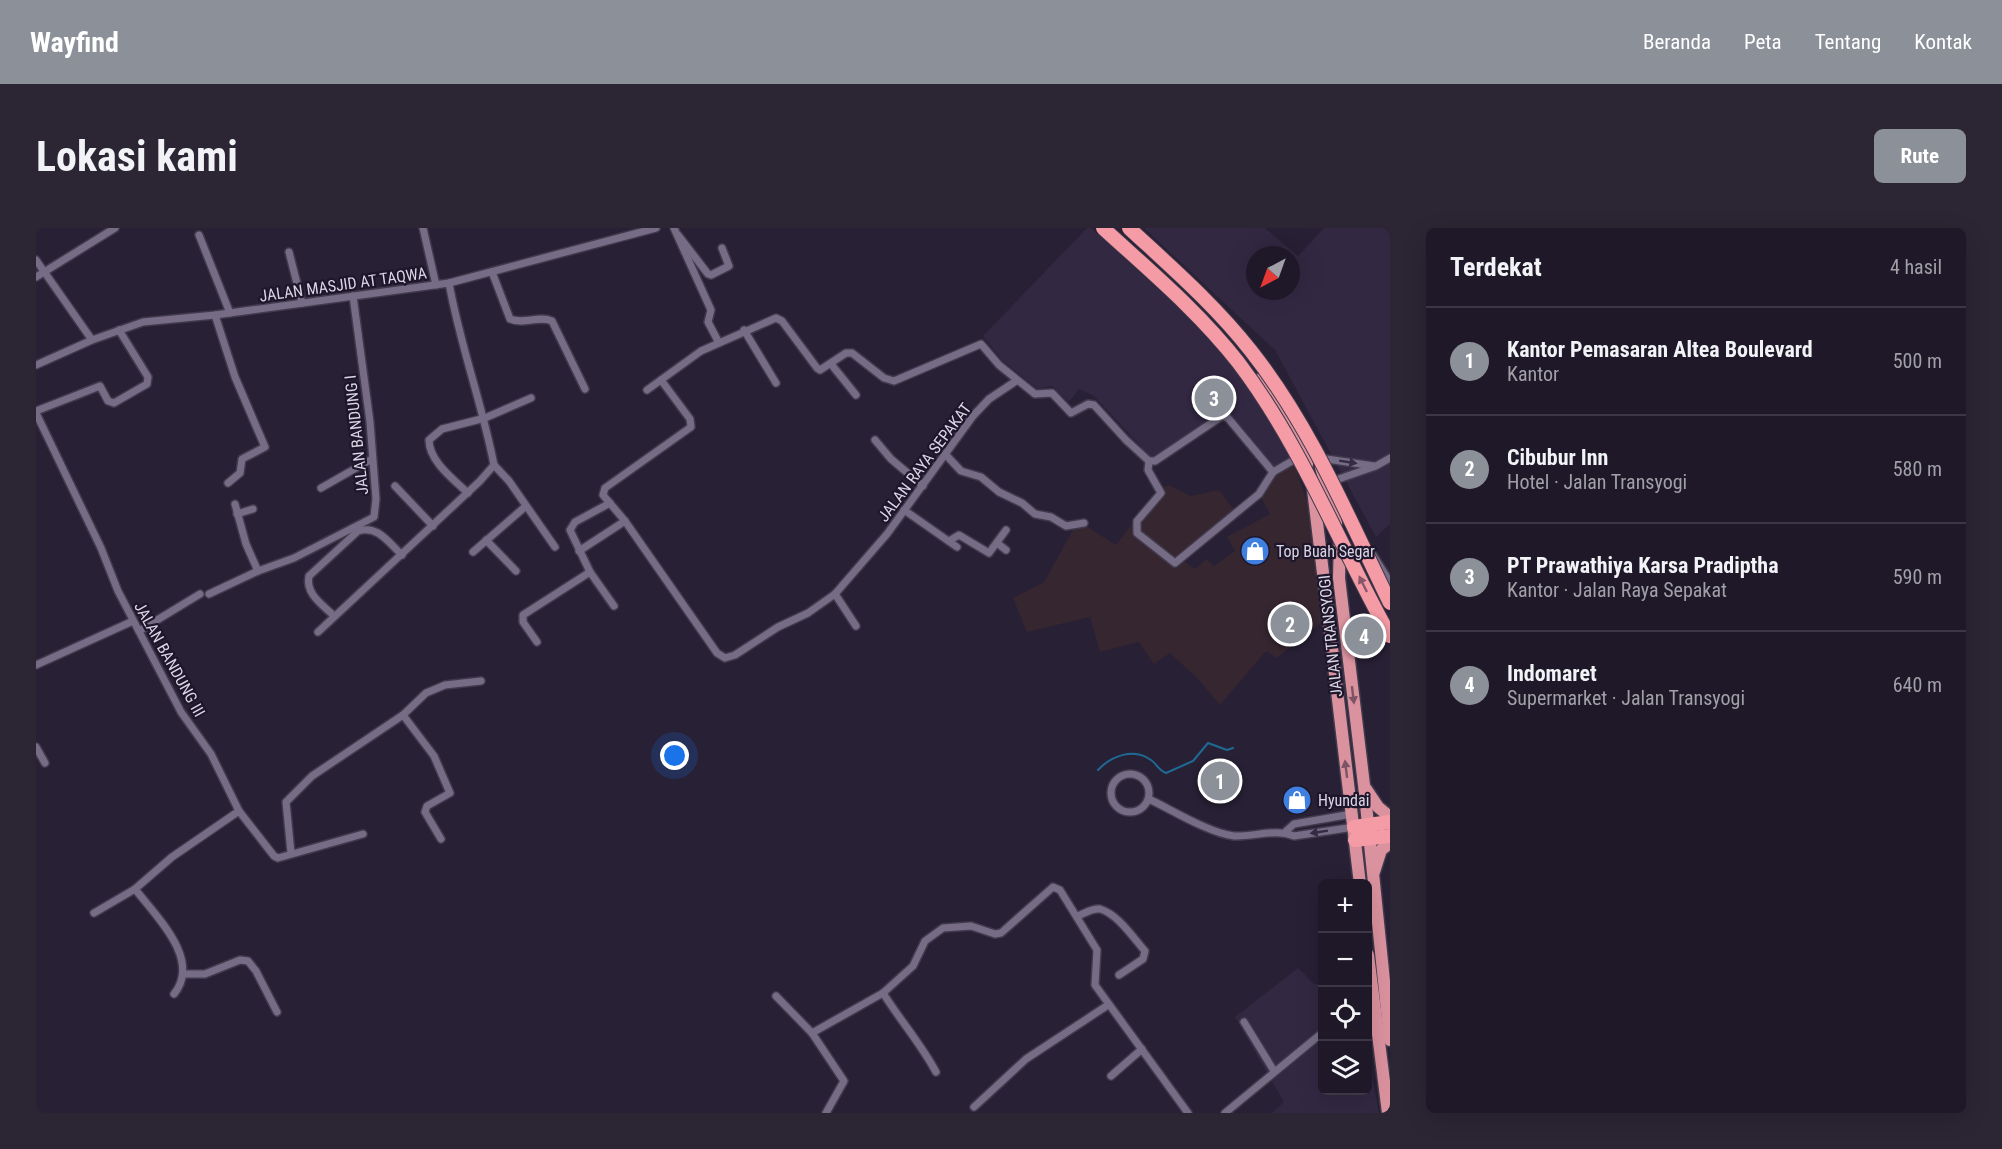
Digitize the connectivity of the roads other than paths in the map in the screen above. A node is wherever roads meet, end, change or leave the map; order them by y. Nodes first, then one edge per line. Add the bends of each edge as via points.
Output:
1 (115, 228) edge
2 (423, 228) edge
3 (656, 228) edge
4 (1102, 228) edge
5 (1129, 228) edge
6 (675, 231) edge
7 (199, 235) dead end
8 (722, 248) dead end
9 (289, 252) dead end
10 (36, 260) edge
11 (492, 272) junction
12 (44, 273) junction
13 (36, 277) edge
14 (449, 283) junction
15 (436, 285) junction
16 (353, 296) junction
17 (302, 303) junction
18 (230, 313) junction
19 (215, 315) junction
20 (119, 330) junction
21 (744, 330) junction
22 (92, 340) junction
23 (718, 341) junction
24 (831, 364) junction
25 (36, 365) edge
26 (661, 380) junction
27 (1016, 381) junction
28 (776, 383) dead end
29 (585, 389) dead end
30 (646, 390) dead end
31 (856, 394) dead end
32 (531, 398) dead end
33 (36, 412) edge
34 (485, 418) junction
35 (875, 440) dead end
36 (1304, 454) junction
37 (946, 455) junction
38 (1319, 458) junction
39 (1390, 458) edge
40 (372, 459) junction
41 (1149, 461) junction
42 (494, 465) junction
43 (1376, 466) junction
44 (1272, 472) junction
45 (228, 483) dead end
46 (1324, 484) junction
47 (396, 486) dead end
48 (923, 486) junction
49 (321, 488) dead end
50 (468, 493) junction
51 (610, 503) junction
52 (234, 504) dead end
53 (526, 506) junction
54 (1332, 506) junction
55 (253, 509) dead end
56 (904, 510) junction
57 (237, 514) junction
58 (625, 521) junction
59 (1084, 522) dead end
60 (433, 526) junction
61 (1006, 530) dead end
62 (486, 540) junction
63 (949, 541) junction
64 (996, 543) junction
65 (555, 547) dead end
66 (957, 547) dead end
67 (1006, 550) dead end
68 (579, 551) junction
69 (473, 552) dead end
70 (402, 555) junction
71 (258, 571) junction
72 (516, 572) dead end
73 (590, 572) junction
74 (1390, 582) edge
75 (200, 594) dead end
76 (209, 594) dead end
77 (835, 594) junction
78 (1390, 603) edge
79 (614, 606) dead end
80 (334, 616) junction
81 (133, 621) junction
82 (856, 626) dead end
83 (139, 630) junction
84 (318, 632) dead end
85 (1390, 636) edge
86 (537, 642) dead end
87 (36, 665) edge
88 (481, 681) dead end
89 (403, 715) junction
90 (36, 747) edge
91 (45, 763) dead end
92 (1364, 785) junction
93 (1149, 799) junction
94 (239, 811) junction
95 (1390, 817) edge
96 (1390, 822) edge
97 (1359, 829) junction
98 (1285, 832) junction
99 (363, 834) dead end
100 (1390, 837) edge
101 (441, 839) dead end
102 (1390, 843) edge
103 (291, 853) junction
104 (1373, 876) junction
105 (1360, 879) edge
106 (135, 889) junction
107 (94, 913) dead end
108 (1078, 916) junction
109 (1386, 968) edge
110 (184, 974) junction
111 (1119, 975) dead end
112 (883, 993) junction
113 (174, 994) dead end
114 (776, 996) dead end
115 (1108, 1005) junction
116 (277, 1012) dead end
117 (1372, 1015) edge
118 (1244, 1022) dead end
119 (812, 1033) junction
120 (1390, 1035) edge
121 (1318, 1038) edge
122 (1390, 1040) edge
123 (1142, 1049) junction
124 (1274, 1071) junction
125 (936, 1072) dead end
126 (1111, 1076) dead end
127 (974, 1107) dead end
128 (1389, 1110) edge
129 (826, 1113) edge
130 (1188, 1113) edge
131 (1226, 1113) edge

1 - 12 street
2 - 15 street
3 - 11 street, JALAN MASJID AT TAQWA
4 - 36 highway, JALAN TRANSYOGI via 1244,363 1276,405
85 -> 4 highway, bridge via 1290,440 1251,381 1206,325
5 - 38 highway, JALAN TRANSYOGI via 1269,368 1303,418
5 - 78 highway, bridge via 1219,313 1252,352 1316,452
6 - 8 street via 708,274 729,266
6 - 23 street via 711,310 708,322
7 - 18 street
9 - 17 street
10 - 12 street
11 - 14 street, JALAN MASJID AT TAQWA
11 - 29 street via 510,319 552,321
12 - 13 street
12 - 22 street
14 - 15 street, JALAN MASJID AT TAQWA
14 - 34 street via 463,352
15 - 16 street, JALAN MASJID AT TAQWA
16 - 17 street, JALAN MASJID AT TAQWA
16 - 40 street, JALAN BANDUNG I
17 - 18 street, JALAN MASJID AT TAQWA
18 - 19 street, JALAN MASJID AT TAQWA
19 - 20 street, JALAN MASJID AT TAQWA via 143,322
19 - 45 street via 235,377 266,447 242,459 240,472
20 - 22 street, JALAN MASJID AT TAQWA
20 - 33 street via 148,377 147,384 110,404 100,386
21 - 23 street
21 - 24 street via 776,318 816,368
21 - 28 street
22 - 25 street, JALAN MASJID AT TAQWA
23 - 26 street
24 - 27 street via 852,352 884,378 894,381 981,344
24 - 31 street
26 - 30 street
26 - 51 street via 692,424 605,488 603,495
27 - 37 street, JALAN RAYA SEPAKAT via 989,399
27 - 41 street via 1035,394 1052,393 1071,413 1094,405
32 - 34 street
33 - 81 street, JALAN BANDUNG III
34 - 42 street
34 - 50 street via 442,429 429,440 429,448 445,472
35 - 48 street
36 - 44 street
97 -> 36 highway, JALAN TRANSYOGI via 1314,495
37 - 48 street, JALAN RAYA SEPAKAT
37 - 59 street via 961,471 981,477 1035,514 1066,526
38 -> 43 street
38 - 46 highway, JALAN TRANSYOGI
39 - 43 street
40 - 49 street
40 - 71 street, JALAN BANDUNG I via 374,517 294,558
41 - 44 street via 1155,461 1222,416 1228,418
41 - 44 street via 1148,470 1161,493 1137,521 1137,533 1176,563 1259,494
42 - 50 street
42 - 53 street
43 - 46 street
46 - 54 highway, JALAN TRANSYOGI
47 - 60 street
48 - 56 street, JALAN RAYA SEPAKAT
50 - 60 street
51 - 58 street
51 - 68 street via 571,526
52 - 57 street
53 - 62 street
53 - 65 street
54 - 74 street via 1346,516
54 -> 92 highway, JALAN TRANSYOGI via 1341,541 1339,578
55 - 57 street
56 - 63 street
56 - 77 street, JALAN RAYA SEPAKAT
57 - 71 street
58 - 68 street
58 - 77 street, JALAN RAYA SEPAKAT via 723,657 735,655
60 - 70 street
61 - 64 street
62 - 69 street
62 - 72 street
63 - 64 street via 959,535 987,553
63 - 66 street
64 - 67 street
68 - 73 street
70 - 80 street
70 - 80 street via 376,530 358,531 309,576 314,597
71 - 76 street
73 - 79 street
73 - 86 street via 523,615 523,622
75 - 83 street
77 - 82 street
80 - 84 street
81 - 83 street, JALAN BANDUNG III
81 - 87 street
83 - 94 street, JALAN BANDUNG III via 181,712 211,754
88 - 89 street via 445,685 426,693
89 - 101 street via 434,756 450,792 427,806 425,812
89 - 103 street via 333,760 289,796 286,802
90 - 91 street
92 - 95 highway via 1378,807
92 - 97 highway, JALAN TRANSYOGI
93 - 93 street via 1144,807 1126,812 1112,799 1112,787 1118,777 1130,773 1142,777 1149,787
93 - 98 street via 1233,836
94 - 103 street, JALAN BANDUNG III via 274,856
94 - 106 street via 172,857
96 - 97 highway
97 -> 98 street via 1294,836
97 - 98 street via 1294,824
97 - 100 highway
97 - 104 highway, JALAN TRANSYOGI
97 - 105 highway, JALAN TRANSYOGI
99 - 103 street, JALAN BANDUNG III
102 - 104 highway via 1382,850
104 - 109 highway, JALAN TRANSYOGI
106 - 107 street
106 - 110 street via 168,932 181,955
108 - 111 street via 1101,909 1145,951 1143,959
108 - 112 street via 1060,890 1053,887 1001,933 971,926 944,928 926,941 914,966
108 - 115 street via 1097,950 1095,985
109 - 120 highway, JALAN TRANSYOGI
110 - 113 street
110 - 116 street via 206,974 240,960 248,961
112 - 119 street
112 - 125 street via 919,1041
114 - 119 street
115 - 123 street
115 - 127 street via 1026,1059
117 - 128 highway
118 - 124 street
119 - 129 street via 844,1081
120 - 122 highway, JALAN TRANSYOGI
121 - 124 street
123 - 126 street
123 - 130 street
124 - 131 street

